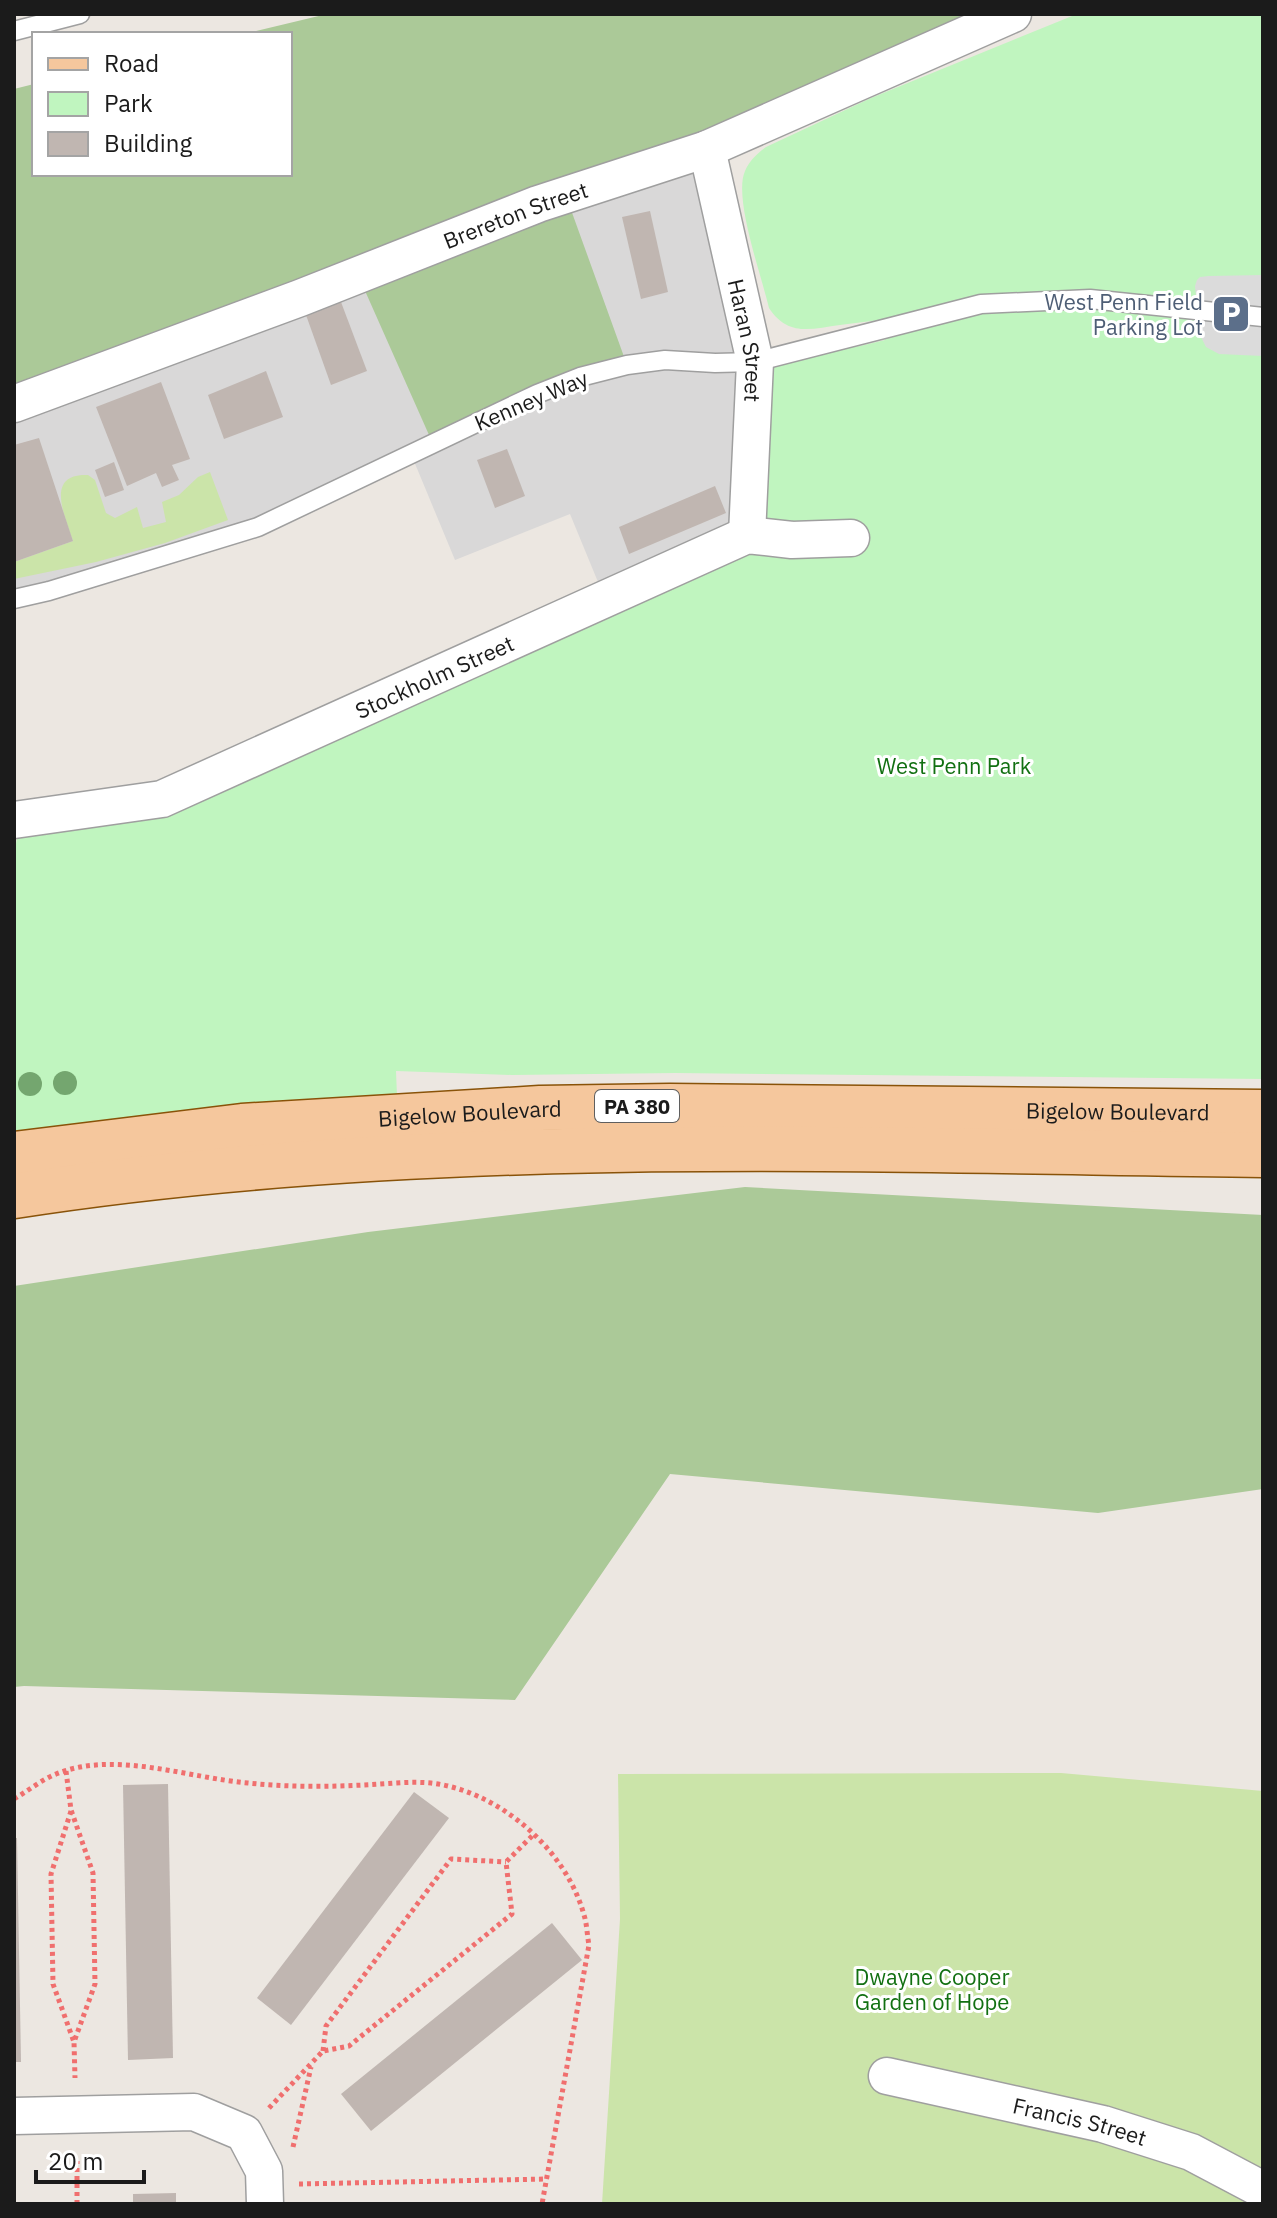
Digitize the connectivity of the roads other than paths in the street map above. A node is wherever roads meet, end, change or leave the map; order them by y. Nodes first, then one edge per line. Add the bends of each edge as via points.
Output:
1 (80, 14) edge
2 (1013, 14) edge
3 (14, 31) edge
4 (707, 149) junction
5 (1263, 317) edge
6 (755, 362) junction
7 (14, 404) edge
8 (747, 535) junction
9 (851, 538) dead end
10 (14, 599) edge
11 (14, 820) edge
12 (1263, 1112) edge
13 (14, 1154) edge
14 (1263, 1155) edge
15 (14, 1196) edge
16 (887, 2076) dead end
17 (14, 2116) edge
18 (1263, 2190) edge
19 (275, 2194) edge

1 - 3 lane
2 - 4 street, Brereton Street
4 - 6 street, Haran Street
4 - 7 street, Brereton Street via 538,204
5 - 6 lane, Kenney Way via 1090,299 981,304
6 - 8 street, Haran Street
6 - 10 lane, Kenney Way via 665,360 580,377 258,527
8 - 9 street
8 - 11 street, Stockholm Street via 162,799
12 - 13 main road, Bigelow Boulevard / PA 380 via 540,1108 242,1126
14 - 15 main road, Bigelow Boulevard / PA 380 via 709,1149 509,1153 308,1162
16 - 18 street, Francis Street via 1103,2124 1191,2152
17 - 19 street via 194,2112 244,2133

